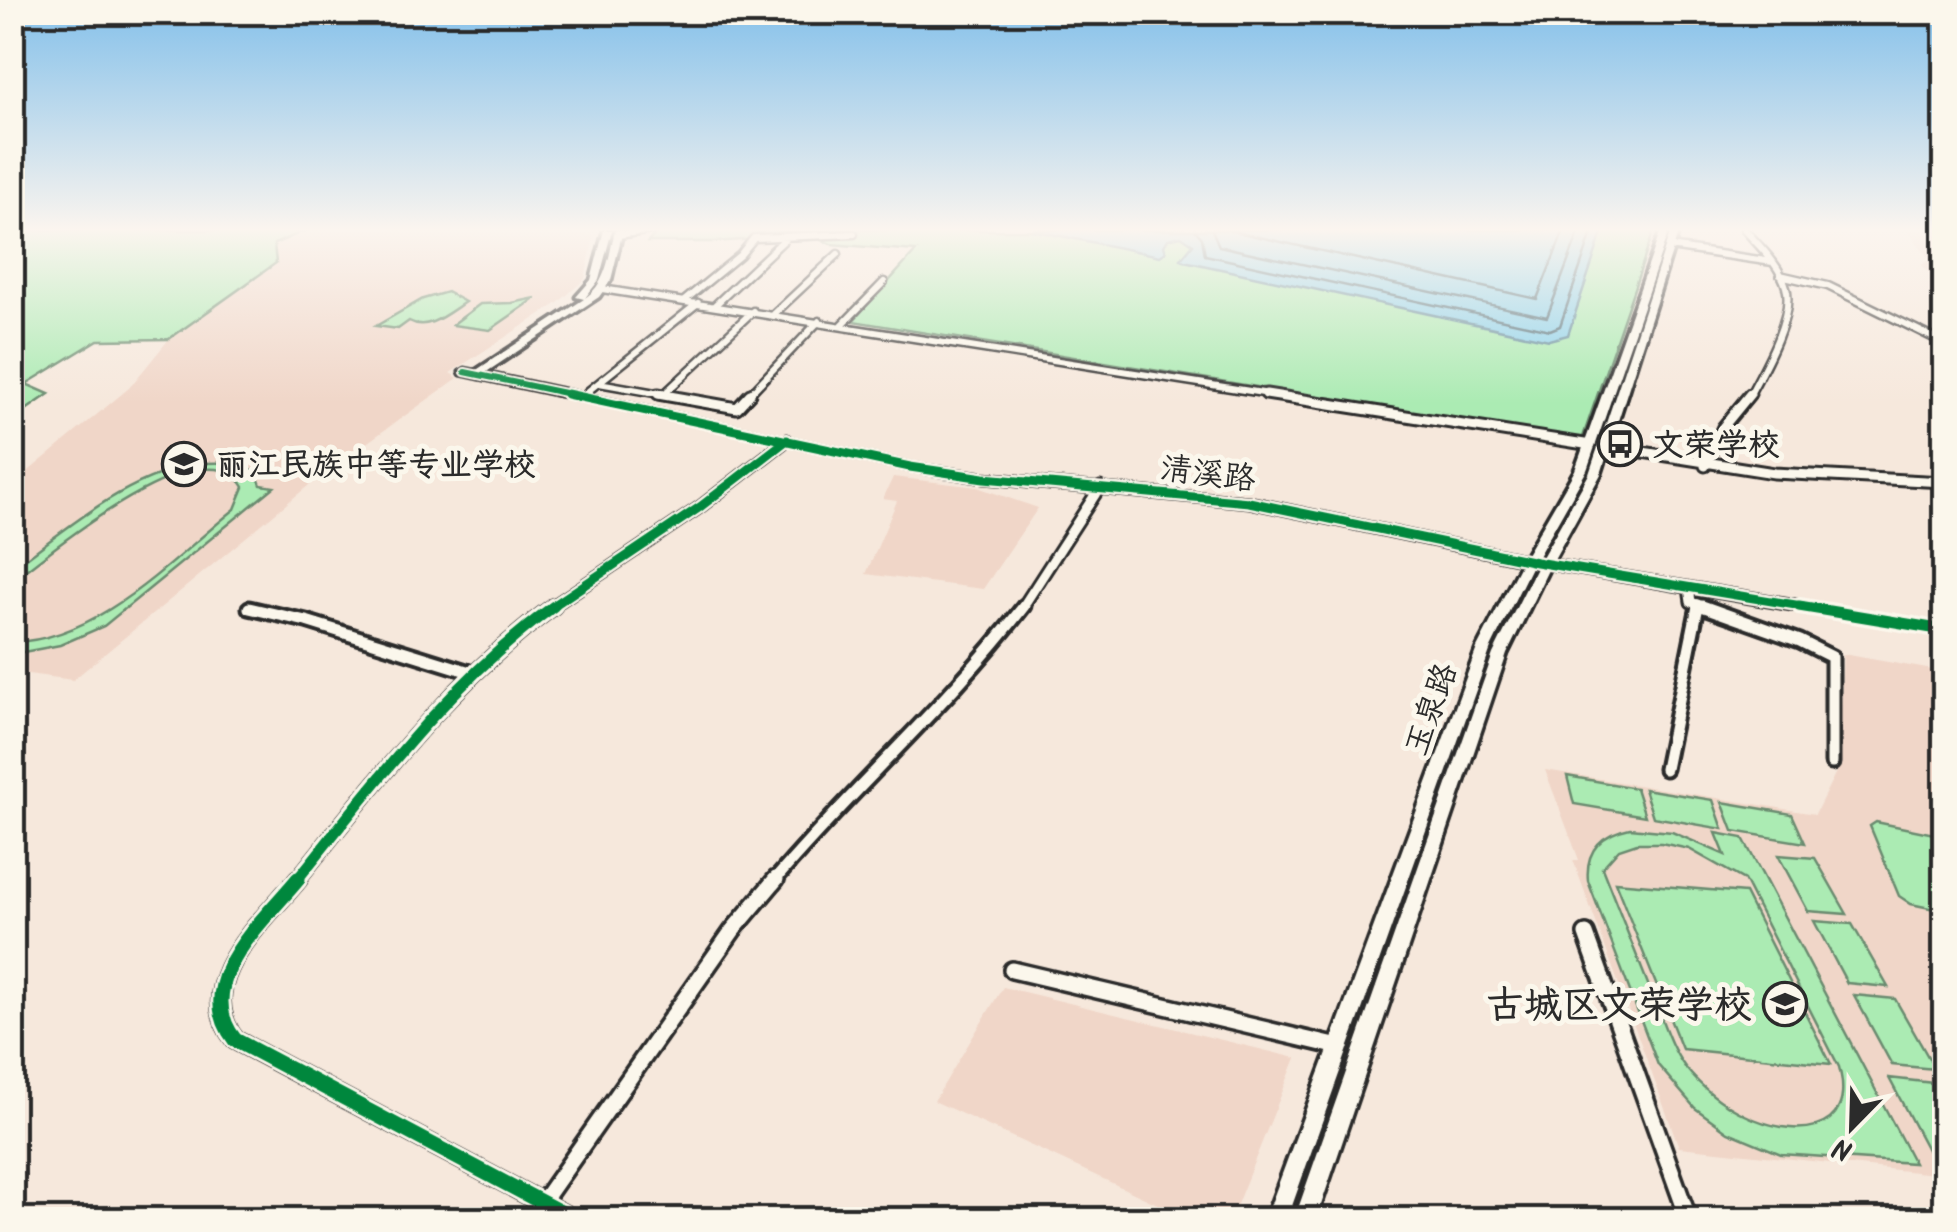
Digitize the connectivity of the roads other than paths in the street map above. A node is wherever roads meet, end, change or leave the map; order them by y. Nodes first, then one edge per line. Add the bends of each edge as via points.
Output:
1 (591, 287) edge
2 (700, 287) edge
3 (734, 287) edge
4 (802, 287) edge
5 (879, 287) edge
6 (1645, 287) edge
7 (1657, 287) edge
8 (1787, 287) edge
9 (1831, 287) edge
10 (602, 289) joint
11 (684, 301) junction
12 (698, 303) junction
13 (715, 305) junction
14 (753, 311) junction
15 (774, 314) junction
16 (820, 322) junction
17 (842, 325) junction
18 (1944, 342) edge
19 (474, 371) junction
20 (600, 382) junction
21 (588, 392) junction
22 (664, 394) junction
23 (786, 440) junction
24 (1591, 446) junction
25 (1606, 446) junction
26 (1705, 466) junction
27 (1944, 482) edge
28 (1100, 487) junction
29 (1538, 559) junction
30 (1689, 588) junction
31 (1698, 604) junction
32 (249, 608) dead end
33 (1944, 622) edge
34 (1944, 630) edge
35 (470, 672) junction
36 (1832, 764) dead end
37 (1665, 769) dead end
38 (1586, 934) dead end
39 (1012, 970) dead end
40 (1339, 1046) junction
41 (542, 1202) junction
42 (530, 1220) edge
43 (575, 1220) edge
44 (1276, 1220) edge
45 (1306, 1220) edge
46 (1689, 1220) edge

1 - 19 street
2 - 11 street
3 - 13 street
4 - 15 street
5 - 17 street
6 - 24 street, 玉泉路
7 - 25 street, 玉泉路
8 - 26 street via 1773,353
9 - 18 street
10 - 11 street
10 - 19 street
11 - 12 street
12 - 13 street
12 - 20 street
13 - 14 street
14 - 15 street
14 - 22 street
15 - 16 street
16 - 17 street
16 - 22 street via 737,408
17 - 24 street
19 - 21 street, 清溪路
19 - 23 street, 清溪路
20 - 21 street
20 - 22 street
21 - 29 street, 清溪路 via 928,463 1250,496
23 - 28 street, 清溪路 via 938,472
23 - 35 street
24 - 29 street, 玉泉路
25 - 26 street
25 - 29 street, 玉泉路 via 1585,496
26 - 27 street
28 - 29 street, 清溪路 via 1275,506
28 - 41 street via 997,642 822,825 733,930
29 - 30 street, 清溪路
29 - 33 street, 清溪路
29 - 40 street, 玉泉路 via 1479,661
29 - 45 street, 玉泉路
30 - 31 street via 1690,602
30 - 34 street, 清溪路
31 - 36 street via 1832,657
31 - 37 street
32 - 35 street
35 - 41 street via 238,953 224,974 218,1010 234,1040
38 - 46 street
39 - 40 street
40 - 44 street, 玉泉路
41 - 42 street
41 - 43 street

